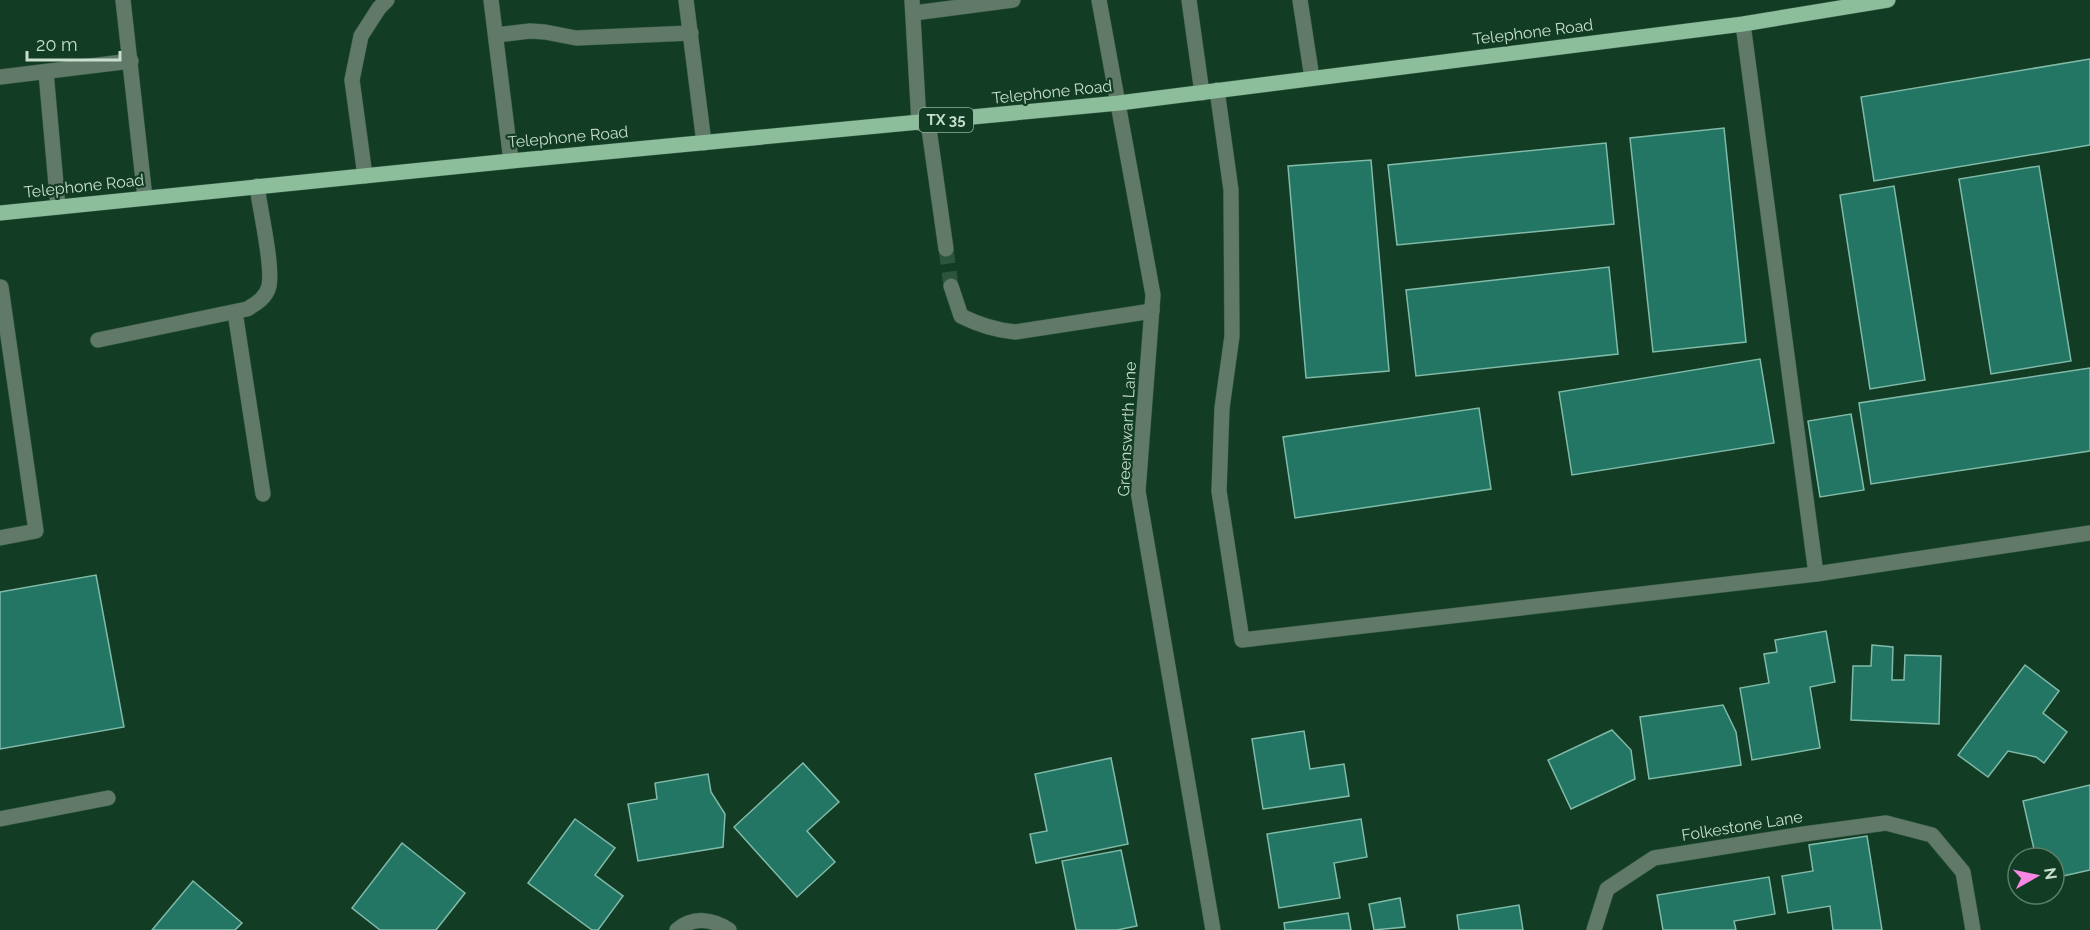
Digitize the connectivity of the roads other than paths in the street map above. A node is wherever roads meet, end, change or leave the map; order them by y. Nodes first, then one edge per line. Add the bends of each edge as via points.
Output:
1 (123, 0) edge
2 (387, 0) edge
3 (491, 0) edge
4 (686, 0) edge
5 (1013, 0) edge
6 (1099, 0) edge
7 (1189, 0) edge
8 (1300, 0) edge
9 (1888, 0) edge
10 (913, 7) edge
11 (1810, 7) edge
12 (1743, 24) junction
13 (691, 33) junction
14 (495, 35) junction
15 (131, 61) junction
16 (46, 72) junction
17 (0, 77) edge
18 (1312, 78) junction
19 (1209, 91) junction
20 (1119, 104) junction
21 (924, 122) junction
22 (704, 142) junction
23 (511, 161) junction
24 (365, 176) junction
25 (257, 186) junction
26 (145, 198) junction
27 (58, 207) junction
28 (0, 213) edge
29 (946, 249) tunnel mouth
30 (0, 282) edge
31 (951, 286) tunnel mouth
32 (1152, 311) junction
33 (235, 312) junction
34 (98, 340) dead end
35 (263, 494) dead end
36 (2090, 533) edge
37 (0, 538) edge
38 (1816, 574) junction
39 (108, 798) dead end
40 (0, 819) edge
41 (677, 930) edge
42 (729, 930) edge
43 (1213, 930) edge
44 (1594, 930) edge
45 (1973, 930) edge

1 - 15 street
2 - 24 street via 361,36 352,80
3 - 14 street
4 - 13 street
5 - 10 street
6 - 20 street, Greenswarth Lane
7 - 19 street
8 - 18 street
9 - 11 main road, Telephone Road / TX 35
10 - 21 street
11 - 12 main road, Telephone Road / TX 35
12 - 18 main road, Telephone Road / TX 35
12 - 38 street
13 - 14 street via 576,38 538,31
13 - 22 street
14 - 23 street
15 - 16 street
15 - 26 street
16 - 17 street
16 - 27 street
18 - 19 main road, Telephone Road / TX 35
19 - 20 main road, Telephone Road / TX 35
19 - 38 street via 1231,190 1232,336 1222,408 1219,491 1242,640
20 - 21 main road, Telephone Road / TX 35
20 - 32 street, Greenswarth Lane via 1153,295
21 - 22 main road, Telephone Road / TX 35
21 - 29 street
22 - 23 main road, Telephone Road / TX 35
23 - 24 main road, Telephone Road / TX 35
24 - 25 main road, Telephone Road / TX 35
25 - 26 main road, Telephone Road / TX 35
25 - 33 street via 269,287 262,300
26 - 27 main road, Telephone Road / TX 35
27 - 28 main road, Telephone Road / TX 35
30 - 37 street via 36,531
31 - 32 street via 961,316 980,326 1015,332
32 - 43 street, Greenswarth Lane via 1138,491
33 - 34 street
33 - 35 street
36 - 38 street
39 - 40 street
41 - 42 street via 695,920 720,923
44 - 45 street, Folkestone Lane via 1607,889 1654,858 1886,823 1932,835 1963,872

